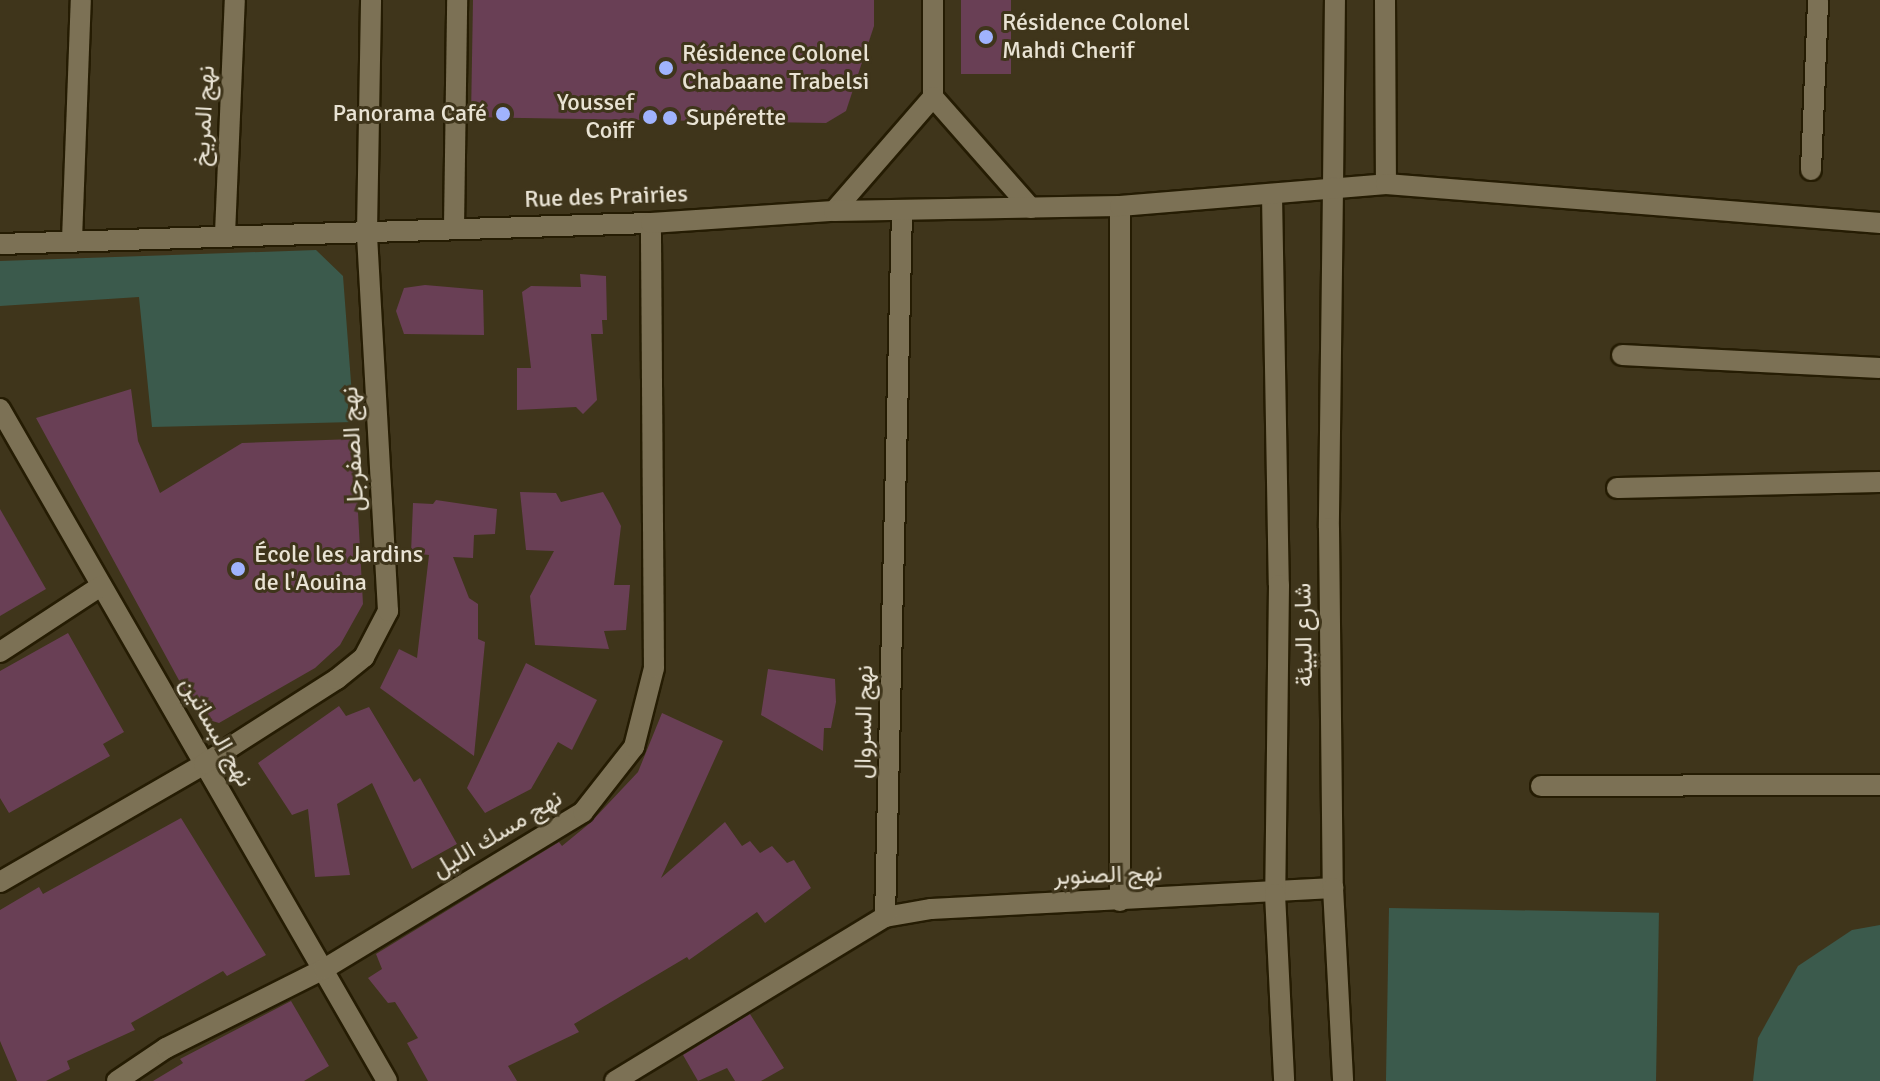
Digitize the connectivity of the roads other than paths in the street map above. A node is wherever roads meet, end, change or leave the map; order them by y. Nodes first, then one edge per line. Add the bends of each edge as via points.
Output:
1 (81, 0) edge
2 (235, 0) edge
3 (371, 0) edge
4 (457, 0) edge
5 (933, 0) edge
6 (1335, 0) edge
7 (1385, 0) edge
8 (1818, 0) edge
9 (933, 97) junction
10 (1811, 170) dead end
11 (1386, 184) junction
12 (1333, 187) junction
13 (1272, 195) junction
14 (1120, 206) junction
15 (1031, 208) junction
16 (834, 211) junction
17 (902, 213) junction
18 (651, 223) junction
19 (1880, 223) edge
20 (454, 228) junction
21 (367, 232) junction
22 (225, 234) junction
23 (72, 240) junction
24 (0, 244) edge
25 (1622, 355) dead end
26 (1880, 368) edge
27 (0, 409) edge
28 (1880, 482) edge
29 (1617, 488) dead end
30 (101, 586) junction
31 (0, 652) edge
32 (204, 764) junction
33 (1880, 785) edge
34 (1541, 786) dead end
35 (0, 882) edge
36 (1333, 888) junction
37 (1275, 894) junction
38 (1120, 901) junction
39 (885, 917) junction
40 (324, 969) junction
41 (621, 1080) edge
42 (117, 1081) edge
43 (387, 1081) edge
44 (1284, 1081) edge
45 (1343, 1081) edge

1 - 23 street
2 - 22 street, نهج المريخ
3 - 21 street, نهج الصفرجل
4 - 20 street
5 - 9 street
6 - 12 street, شارع البيئة
7 - 11 street
8 - 10 street
9 - 15 street
9 - 16 street
11 - 12 street, Rue des Prairies
11 - 19 street, Rue des Prairies
12 - 13 street, Rue des Prairies
12 - 36 street, شارع البيئة
13 - 14 street, Rue des Prairies
13 - 37 street, شارع البيئة via 1279,585
14 - 15 street, Rue des Prairies
14 - 38 street
15 - 17 street, Rue des Prairies
16 - 17 street, Rue des Prairies
16 - 18 street, Rue des Prairies
17 - 39 street, نهج السروال
18 - 20 street, Rue des Prairies
18 - 40 street, نهج مسك الليل via 654,668 634,747 583,812
20 - 21 street, Rue des Prairies
21 - 22 street, Rue des Prairies
21 - 32 street, نهج الصفرجل via 388,611 364,657
22 - 23 street, Rue des Prairies
23 - 24 street, Rue des Prairies
25 - 26 street
27 - 30 street, نهج البساتين
28 - 29 street
30 - 31 street
30 - 32 street, نهج البساتين
32 - 35 street, نهج الصفرجل
32 - 40 street, نهج البساتين
33 - 34 street
36 - 37 street, نهج الصنوبر
36 - 45 street, شارع البيئة
37 - 38 street, نهج الصنوبر
37 - 44 street, شارع البيئة
38 - 39 street, نهج الصنوبر via 931,909
39 - 41 street
40 - 42 street, نهج مسك الليل via 166,1048
40 - 43 street, نهج البساتين

